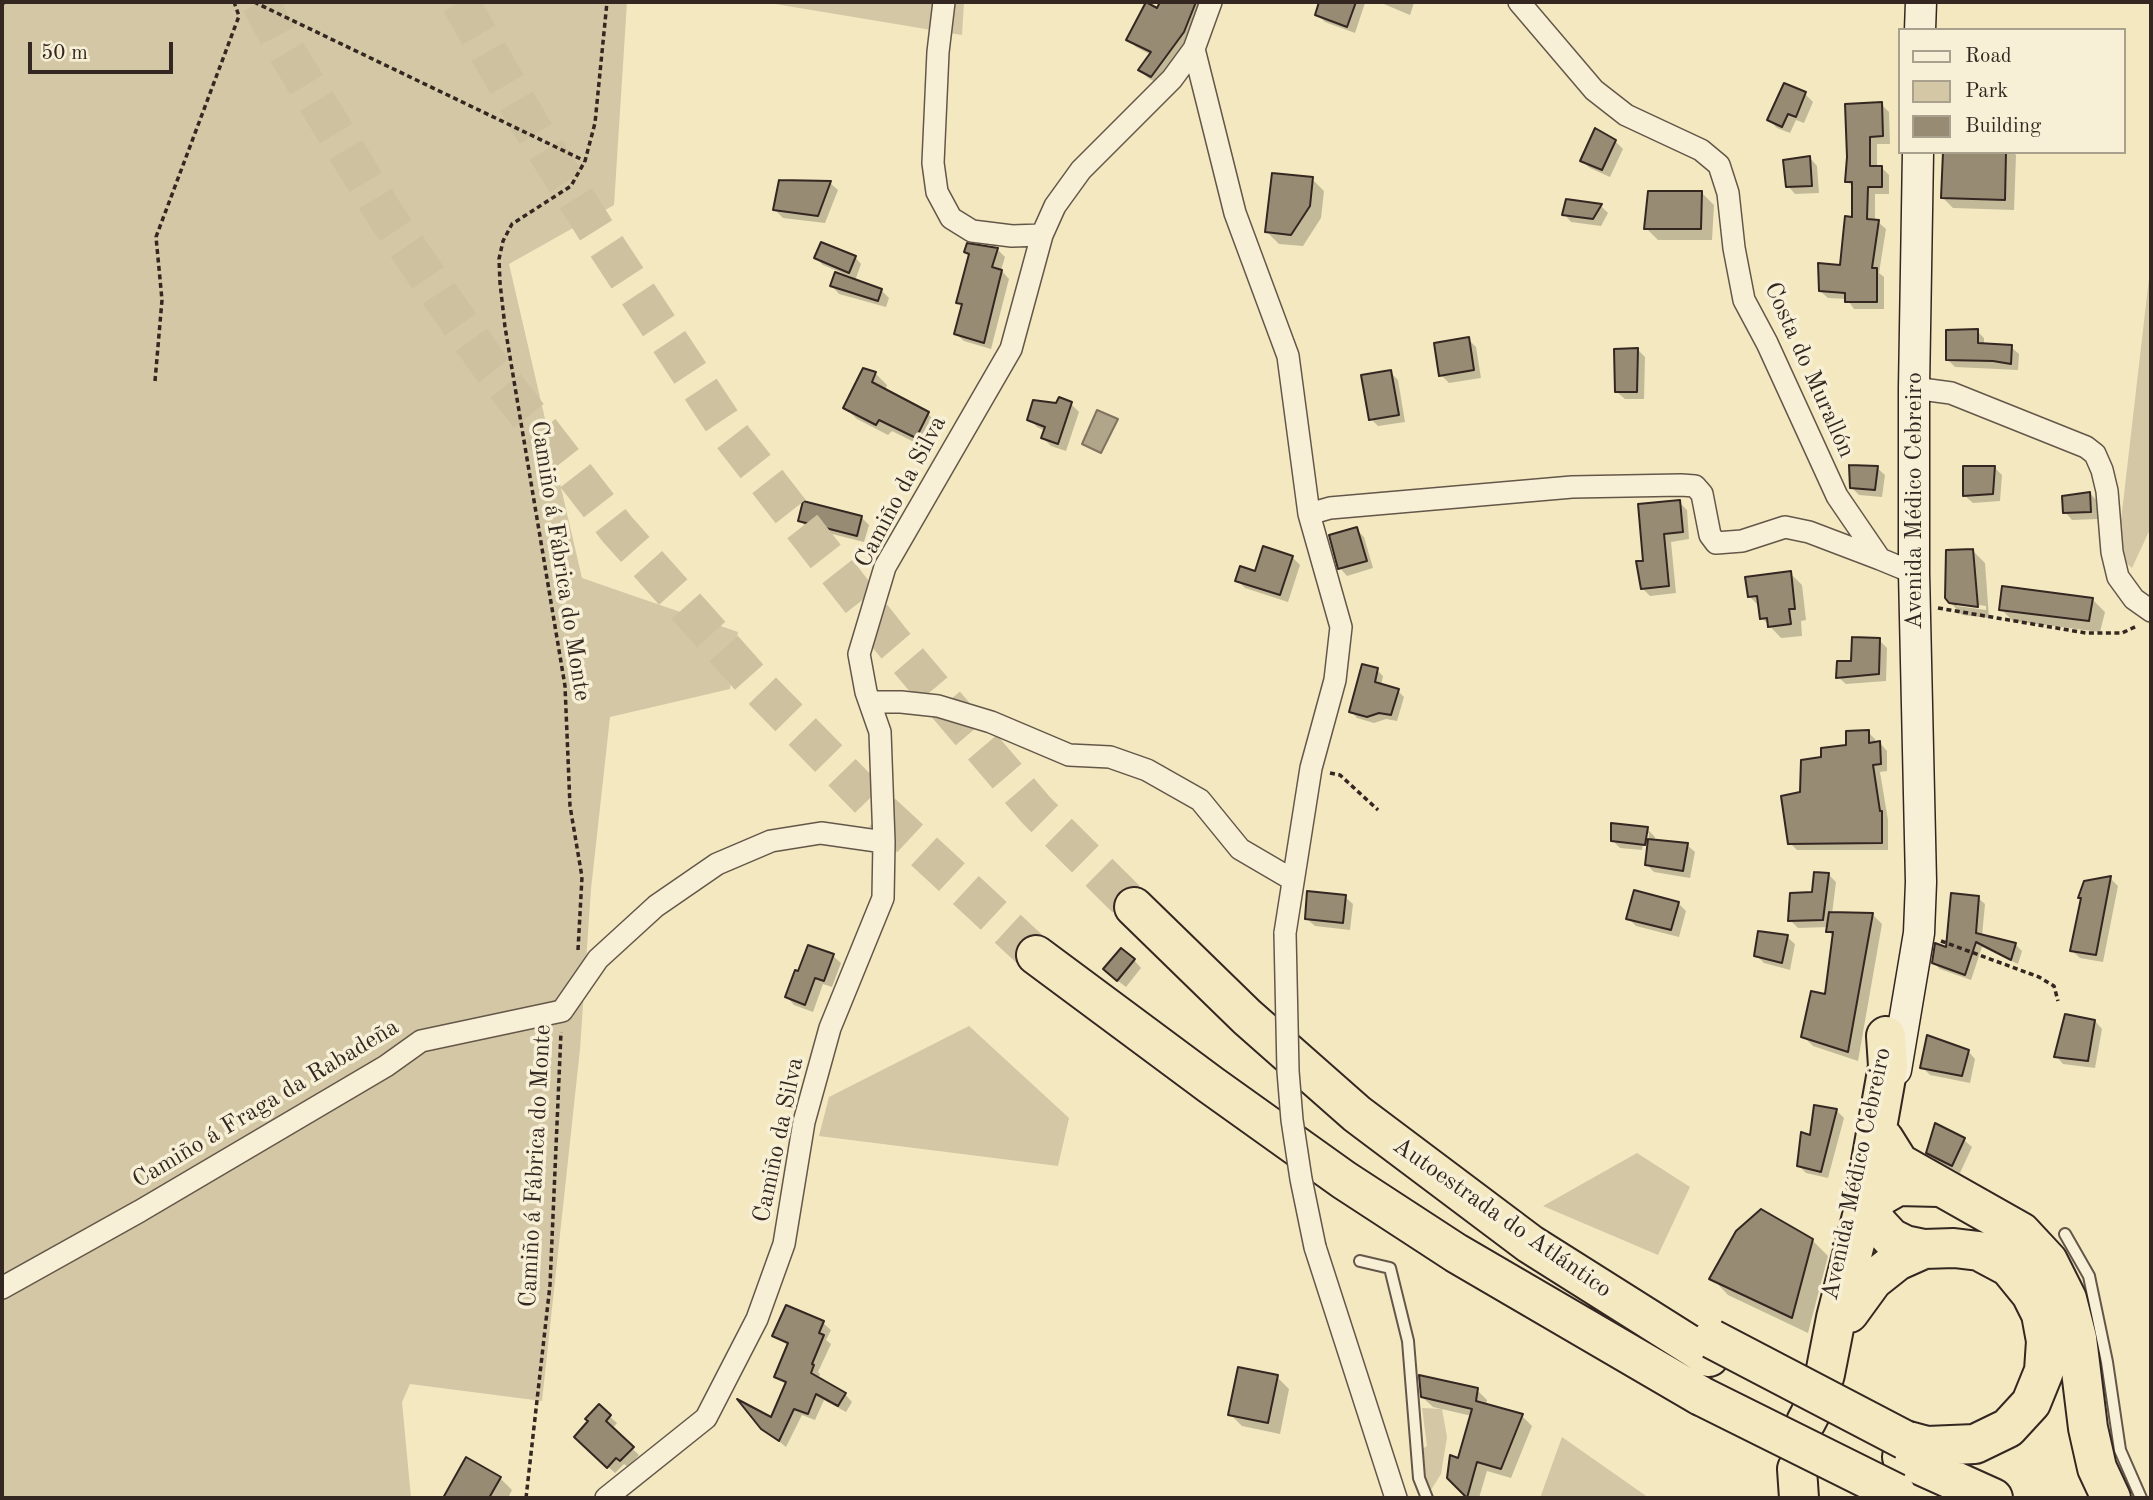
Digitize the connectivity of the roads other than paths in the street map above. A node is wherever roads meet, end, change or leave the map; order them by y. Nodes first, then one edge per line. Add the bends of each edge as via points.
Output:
1 (944, 2) edge
2 (1211, 2) edge
3 (1519, 2) edge
4 (1921, 2) edge
5 (1920, 28) edge
6 (1194, 49) junction
7 (1918, 154) edge
8 (1042, 235) junction
9 (1914, 388) junction
10 (1309, 514) junction
11 (1880, 559) junction
12 (1914, 573) junction
13 (2145, 618) edge
14 (870, 702) junction
15 (884, 842) junction
16 (1919, 849) junction
17 (1293, 880) junction
18 (1134, 907) tunnel mouth
19 (1036, 955) tunnel mouth
20 (1886, 1036) junction
21 (1884, 1139) junction
22 (1938, 1187) junction
23 (1868, 1206) junction
24 (2065, 1234) dead end
25 (1924, 1249) junction
26 (1360, 1261) dead end
27 (2, 1288) edge
28 (1849, 1313) junction
29 (1806, 1422) junction
30 (1896, 1477) edge
31 (1799, 1491) edge
32 (606, 1498) edge
33 (1396, 1498) edge
34 (1427, 1498) edge
35 (1993, 1498) edge
36 (2111, 1498) edge
37 (2141, 1498) edge

1 - 8 street via 933,163 937,192 951,218 972,230
2 - 6 street, Camiño da Silva
3 - 11 street, Costa do Murallón via 1594,90 1626,115 1701,149 1719,165 1728,193 1745,300 1837,496
4 - 5 main road
6 - 8 street, Camiño da Silva via 1172,79 1082,170 1055,206
6 - 10 street via 1235,213 1288,356
7 - 9 main road, Avenida Médico Cebreiro
8 - 14 street, Camiño da Silva via 1011,349 885,567 859,654
9 - 12 main road, Avenida Médico Cebreiro
9 - 13 street via 1951,393 2095,454 2107,491 2118,577
10 - 11 street via 1329,508 1572,487 1695,486 1702,494 1710,535 1716,543 1742,541 1785,527
10 - 17 street via 1341,627 1335,680 1311,768
11 - 12 street
12 - 16 main road, Avenida Médico Cebreiro
14 - 15 street, Camiño da Silva via 880,732
14 - 17 street via 939,706 1069,755 1110,757 1147,770 1200,800 1240,849
15 - 27 street, Camiño á Fraga da Rabadeña via 821,833 771,841 717,864 656,906 598,959 562,1011 421,1041 152,1204
15 - 32 street, Camiño da Silva via 883,898 830,1028 804,1122 785,1244 757,1318 706,1418
16 - 20 main road, Avenida Médico Cebreiro
16 - 21 main road, Avenida Médico Cebreiro via 1919,933
17 - 33 street, bridge via 1285,933 1288,1072 1301,1179 1315,1247
18 - 30 highway, bridge via 1247,1017 1357,1114 1541,1233
19 - 30 highway, Autoestrada do Atlántico, bridge via 1344,1180 1702,1405
20 - 23 highway via 1888,1066 1865,1186
20 - 29 main road, Avenida Médico Cebreiro
21 - 22 highway via 1899,1163
21 - 23 main road, Avenida Médico Cebreiro
22 - 23 highway via 1898,1186
22 - 36 highway via 2021,1232 2048,1261 2067,1299 2077,1338 2088,1428 2097,1468
23 - 25 highway via 1891,1238
23 - 28 main road, Avenida Médico Cebreiro
23 - 29 highway via 1858,1222 1822,1383
24 - 37 lane via 2089,1276 2120,1450
25 - 28 highway via 1873,1279
25 - 30 highway via 1979,1251 2009,1266 2041,1314 2046,1341 2044,1371 2031,1404 2008,1428 1975,1444 1927,1446
26 - 34 lane via 1390,1268 1408,1341 1419,1478
28 - 31 main road, Avenida Médico Cebreiro
29 - 31 main road, Avenida Médico Cebreiro
30 - 35 highway, Autoestrada do Atlántico

